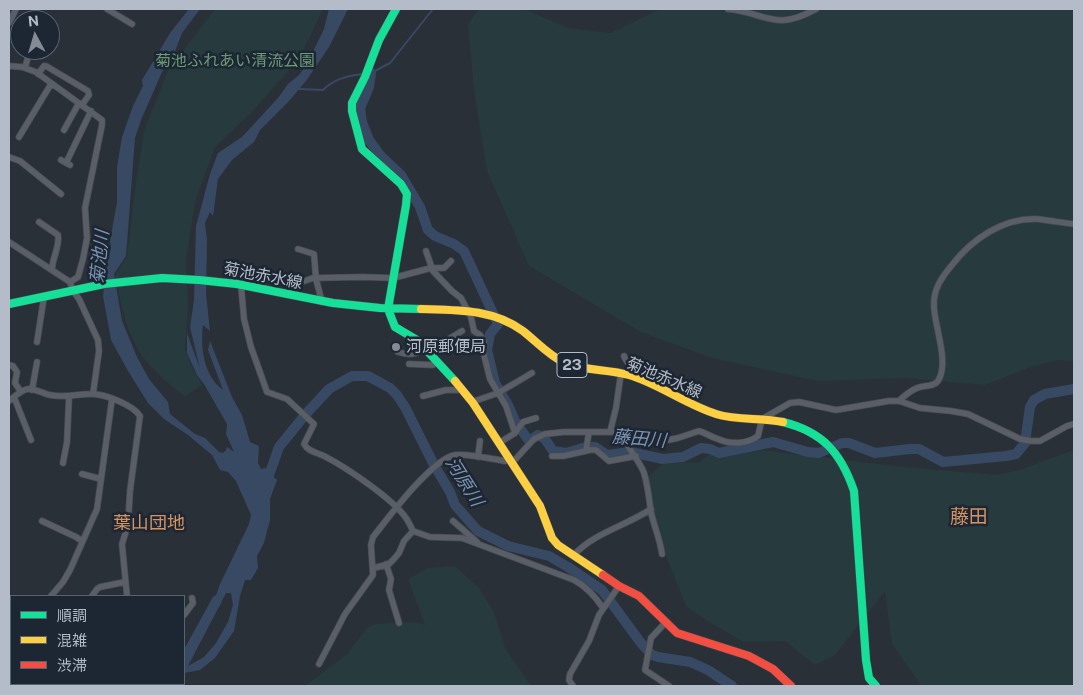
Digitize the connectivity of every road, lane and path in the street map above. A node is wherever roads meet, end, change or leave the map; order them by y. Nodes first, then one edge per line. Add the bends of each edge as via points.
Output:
1 (16, 9) edge
2 (107, 9) edge
3 (396, 9) edge
4 (728, 9) edge
5 (816, 9) edge
6 (9, 23) edge
7 (132, 24) dead end
8 (27, 60) edge
9 (9, 66) edge
10 (25, 68) junction
11 (38, 74) junction
12 (51, 84) junction
13 (80, 104) junction
14 (91, 111) junction
15 (64, 130) dead end
16 (19, 137) dead end
17 (9, 157) edge
18 (66, 163) dead end
19 (60, 194) dead end
20 (39, 222) dead end
21 (1074, 224) edge
22 (9, 242) edge
23 (298, 250) dead end
24 (426, 251) dead end
25 (451, 261) dead end
26 (431, 268) junction
27 (52, 270) junction
28 (393, 278) junction
29 (316, 279) junction
30 (70, 282) junction
31 (242, 285) junction
32 (293, 285) dead end
33 (73, 290) junction
34 (44, 297) junction
35 (322, 302) junction
36 (9, 304) edge
37 (388, 309) junction
38 (468, 311) junction
39 (462, 331) dead end
40 (37, 342) dead end
41 (425, 348) junction
42 (398, 352) dead end
43 (624, 356) dead end
44 (434, 359) junction
45 (37, 362) dead end
46 (409, 364) dead end
47 (9, 365) edge
48 (621, 373) junction
49 (532, 374) dead end
50 (644, 381) junction
51 (32, 390) junction
52 (462, 390) junction
53 (21, 392) junction
54 (498, 393) junction
55 (93, 394) junction
56 (423, 396) dead end
57 (69, 397) junction
58 (11, 399) edge
59 (112, 400) junction
60 (899, 401) junction
61 (472, 402) junction
62 (536, 418) dead end
63 (762, 419) junction
64 (1074, 424) edge
65 (515, 432) junction
66 (589, 432) junction
67 (610, 432) junction
68 (622, 432) junction
69 (31, 440) dead end
70 (480, 441) dead end
71 (499, 443) junction
72 (586, 450) junction
73 (552, 456) dead end
74 (636, 456) junction
75 (478, 457) junction
76 (511, 461) junction
77 (63, 463) dead end
78 (82, 474) dead end
79 (100, 480) junction
80 (397, 507) junction
81 (651, 509) junction
82 (42, 521) dead end
83 (454, 521) dead end
84 (412, 532) junction
85 (82, 542) junction
86 (478, 544) junction
87 (662, 554) dead end
88 (573, 556) junction
89 (386, 564) junction
90 (374, 568) junction
91 (125, 582) junction
92 (619, 586) junction
93 (52, 595) edge
94 (93, 595) edge
95 (127, 595) edge
96 (192, 598) dead end
97 (603, 608) junction
98 (185, 614) edge
99 (666, 622) junction
100 (399, 624) dead end
101 (319, 664) dead end
102 (664, 685) edge
103 (573, 686) edge
104 (791, 686) edge
105 (876, 686) edge

1 - 6 street
2 - 7 street
3 - 28 main road via 352,104 362,149 401,184 408,197
4 - 5 street via 777,21
8 - 10 street
9 - 10 street
10 - 11 street
11 - 12 street
11 - 13 street via 46,66 88,91 89,95
12 - 13 street
12 - 16 street
13 - 14 street
13 - 15 street
14 - 18 street
14 - 30 street via 102,120 102,125 85,208 87,238 84,259 78,277
17 - 19 street via 20,161
20 - 27 street via 58,235
21 - 60 street via 1034,219 1007,224 981,236 962,253 942,278 935,294 942,357 939,380 918,387
22 - 27 street
23 - 29 street via 314,254
24 - 26 street
25 - 26 street via 444,268
26 - 28 street
26 - 38 street via 462,298
27 - 30 street
28 - 29 street
28 - 37 main road
29 - 32 street
29 - 35 street
30 - 33 street
31 - 33 main road, 菊池赤水線 / 23 via 181,279 137,279
31 - 35 main road, 菊池赤水線 / 23
31 - 80 street via 244,319 267,392 279,395 294,405 314,424 304,444 306,449 359,478
33 - 34 main road, 菊池赤水線 / 23
33 - 55 street via 98,340
34 - 36 main road, 菊池赤水線 / 23
34 - 40 street
35 - 37 main road, 菊池赤水線 / 23
37 - 38 main road, 菊池赤水線 / 23
37 - 41 main road via 395,327
38 - 48 main road, 菊池赤水線 / 23 via 504,319 567,364
38 - 54 street via 474,331 484,341 490,379
39 - 44 street via 434,348
41 - 42 street via 419,353
41 - 44 main road
43 - 50 street
44 - 46 street via 433,365
44 - 52 main road
45 - 51 street
47 - 53 street via 17,372 15,383
48 - 50 main road, 菊池赤水線 / 23
48 - 67 street
49 - 54 street
50 - 63 main road, 菊池赤水線 / 23 via 716,414
51 - 53 street
51 - 57 street
52 - 56 street
52 - 61 main road
53 - 58 street
54 - 61 street
54 - 65 street
55 - 57 street
55 - 59 street
57 - 77 street
58 - 69 street
59 - 79 street
59 - 91 street via 140,416 128,524 122,544
60 - 63 street via 836,410 799,402
60 - 64 street via 920,408 968,414 1031,441 1040,441
61 - 71 main road
62 - 65 street via 523,422
63 - 68 street via 758,436 749,442 720,440 699,430 668,440
63 - 105 main road, 菊池赤水線 / 23 via 798,426 826,440 847,467 854,491 866,660 869,678
65 - 71 street
66 - 67 street
66 - 72 street
66 - 76 street via 545,434 534,439
67 - 68 street
68 - 74 street via 622,437
70 - 75 street
71 - 76 main road
72 - 73 street
72 - 74 street via 596,450 609,461
74 - 81 street
75 - 76 street
75 - 80 street via 456,454 444,459
76 - 88 main road via 540,506 552,538
78 - 79 street
79 - 85 street via 92,523
80 - 84 street via 407,518
80 - 90 street via 373,537
81 - 87 street
81 - 88 street via 598,537
82 - 85 street
83 - 86 street
84 - 86 street via 430,537 462,538
84 - 89 street via 399,553
85 - 93 street via 66,578
86 - 97 street via 585,586
88 - 92 main road
89 - 90 street
89 - 100 street via 391,579 389,590
90 - 101 street via 373,575 345,614
91 - 94 street via 100,587
91 - 95 street
92 - 97 street
92 - 99 main road via 639,596
96 - 98 street via 193,603
97 - 103 street via 570,674
99 - 102 street via 651,638 645,670
99 - 104 main road via 686,637 761,662

